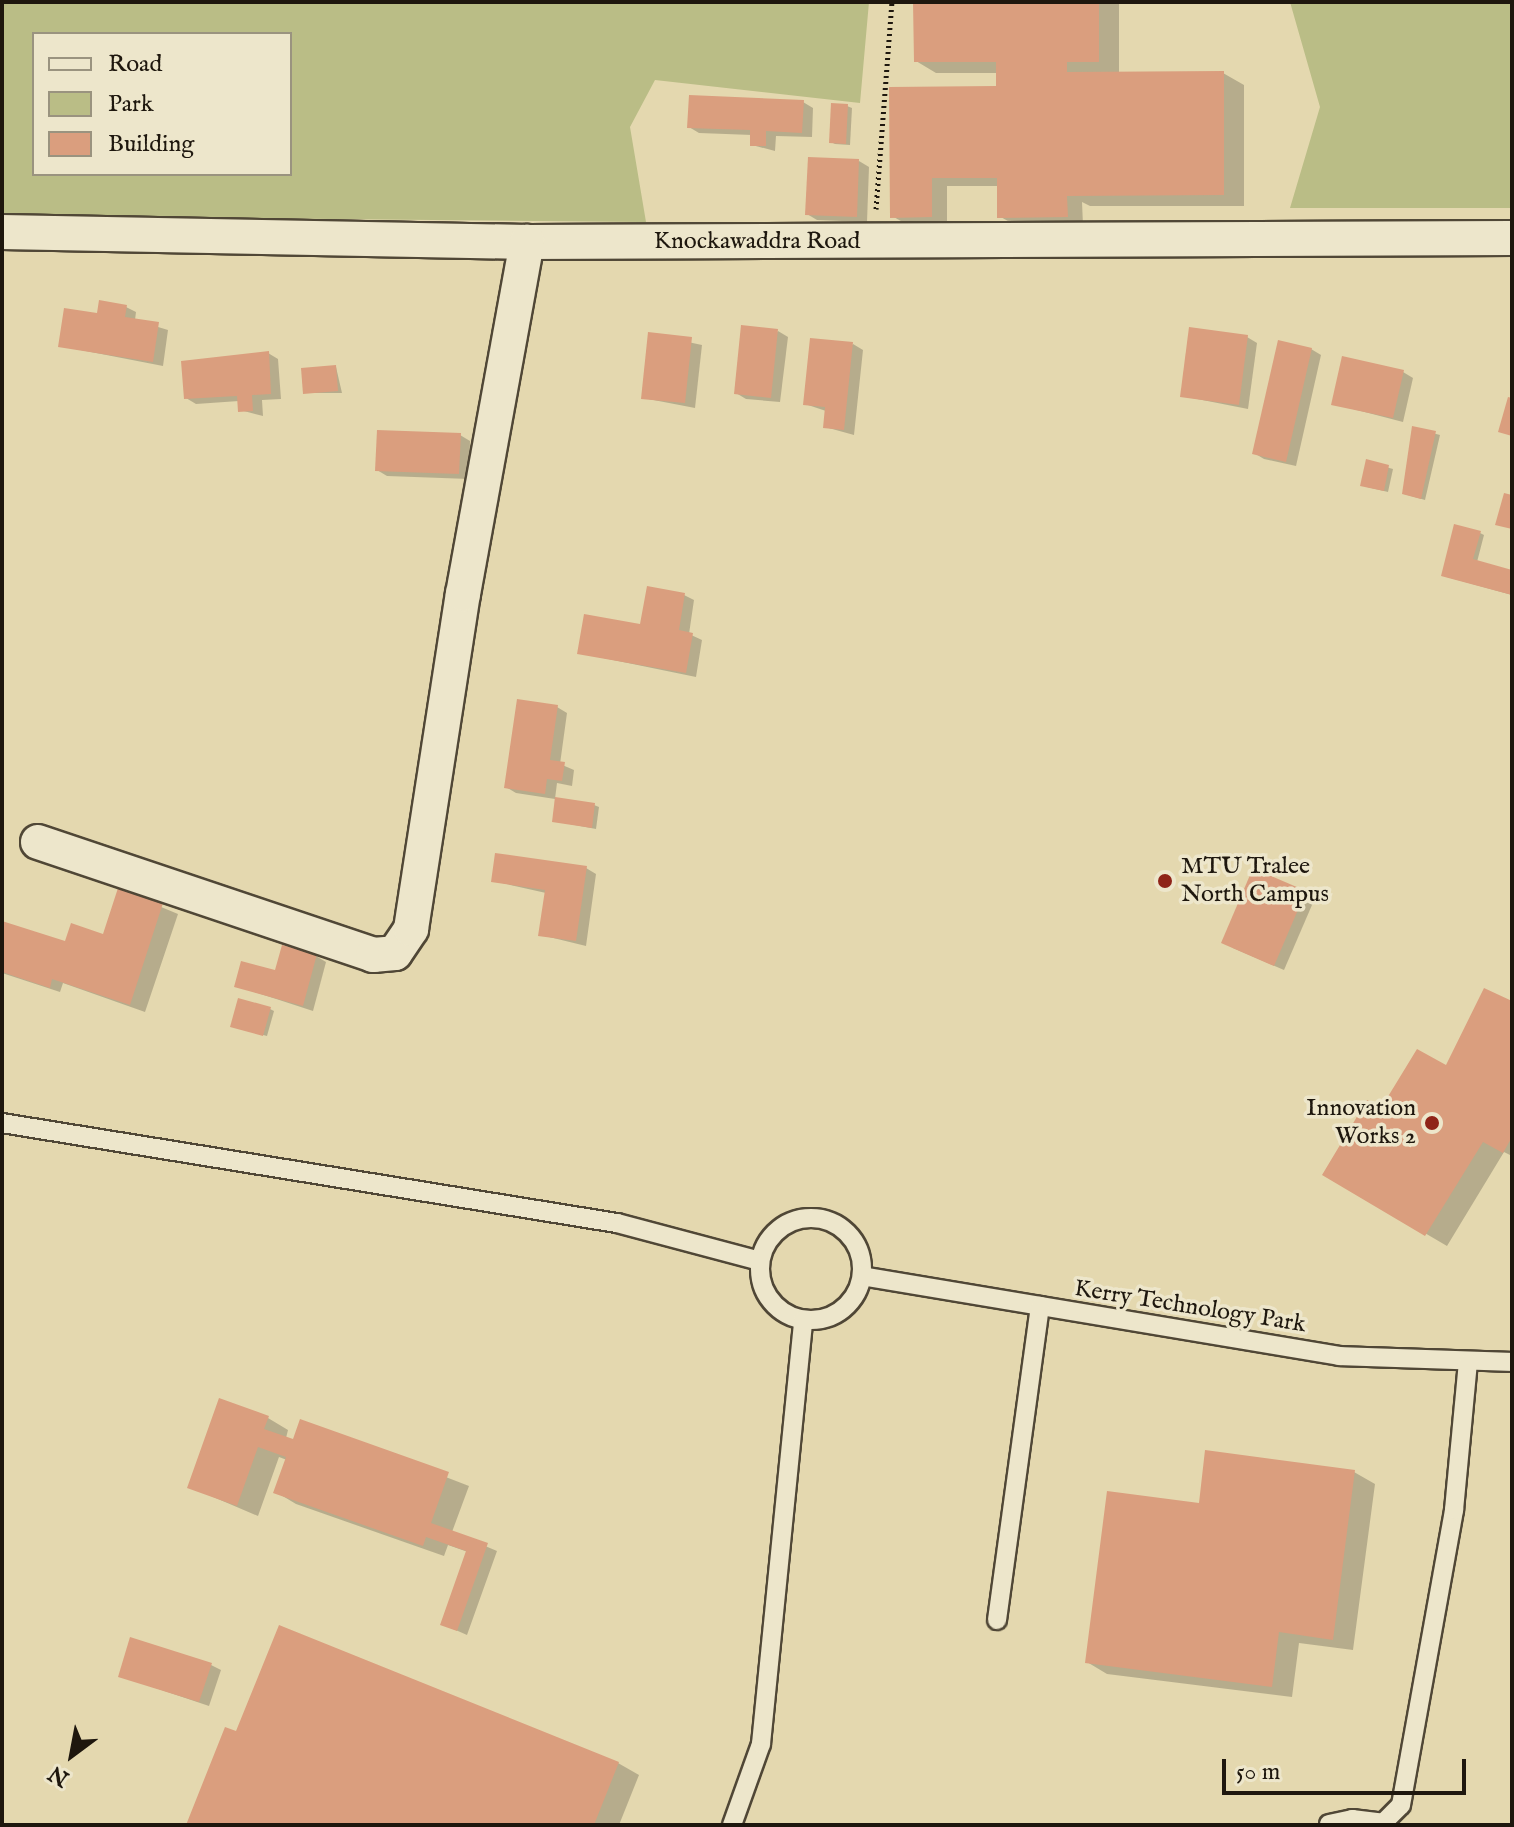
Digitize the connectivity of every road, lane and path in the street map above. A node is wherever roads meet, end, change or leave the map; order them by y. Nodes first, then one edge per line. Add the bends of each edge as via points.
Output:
1 (892, 2) edge
2 (2, 232) edge
3 (1512, 238) edge
4 (527, 242) junction
5 (873, 242) junction
6 (38, 842) dead end
7 (2, 1123) edge
8 (760, 1261) junction
9 (862, 1276) junction
10 (1040, 1306) junction
11 (803, 1320) junction
12 (1512, 1362) edge
13 (1468, 1363) junction
14 (997, 1620) dead end
15 (1329, 1824) edge
16 (732, 1825) edge

1 - 5 path
2 - 4 street, Knockawaddra Road
3 - 5 street, Knockawaddra Road
4 - 5 street, Knockawaddra Road
4 - 6 street via 463,594 411,929 395,953 373,955
7 - 8 lane via 617,1223
8 - 9 lane via 774,1233 802,1218 818,1218 847,1232 862,1260
8 - 11 lane via 765,1293 788,1315
9 - 10 lane, Kerry Technology Park
9 - 11 lane via 848,1305 835,1314
10 - 13 lane, Kerry Technology Park via 1339,1356
10 - 14 lane
11 - 16 lane via 761,1744
12 - 13 lane, Kerry Technology Park
13 - 15 lane via 1454,1510 1401,1805 1383,1823 1352,1819

